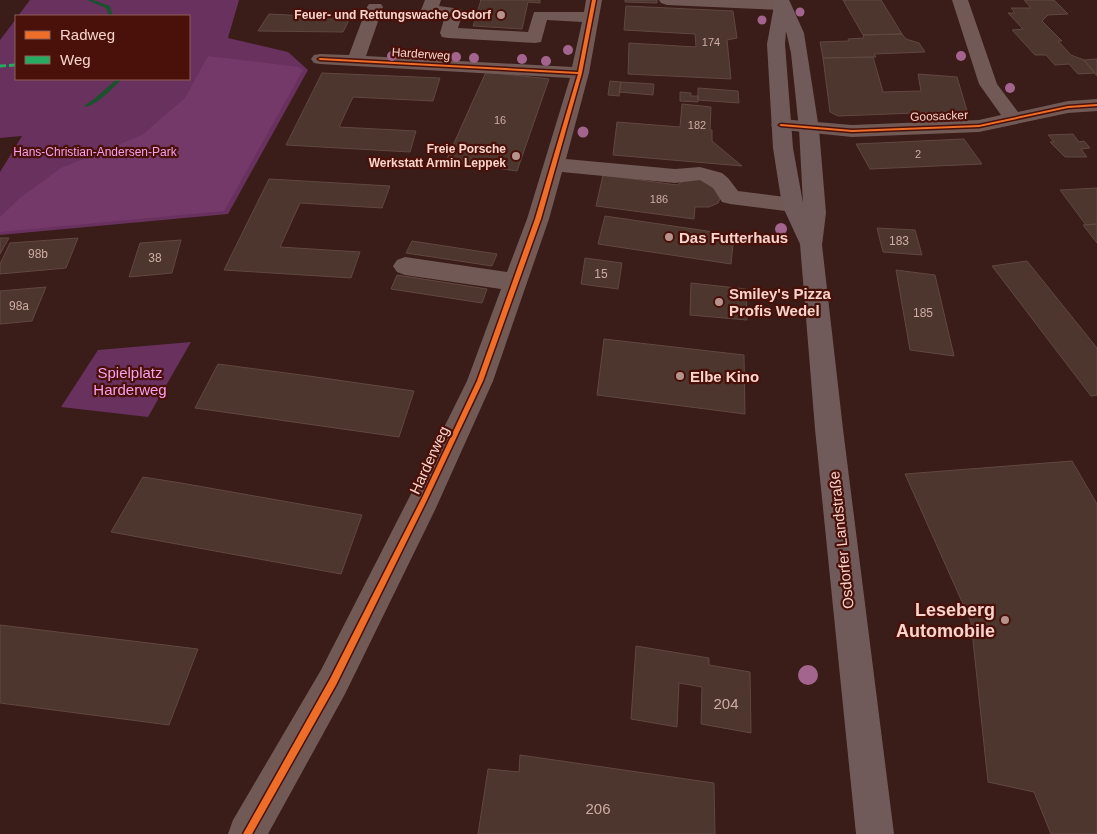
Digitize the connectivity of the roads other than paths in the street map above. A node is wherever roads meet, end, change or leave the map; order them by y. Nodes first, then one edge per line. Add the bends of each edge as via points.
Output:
1 (433, 0) edge
2 (594, 0) edge
3 (667, 0) edge
4 (960, 0) edge
5 (723, 1) edge
6 (782, 2) edge
7 (375, 6) dead end
8 (552, 8) edge
9 (590, 18) junction
10 (320, 59) dead end
11 (356, 61) junction
12 (580, 73) junction
13 (1097, 105) edge
14 (1013, 119) junction
15 (781, 125) junction
16 (809, 129) junction
17 (554, 165) junction
18 (792, 205) junction
19 (811, 245) junction
20 (405, 266) dead end
21 (515, 282) junction
22 (247, 834) edge
23 (875, 834) edge

1 - 8 street via 429,10 455,12 448,32 535,38 540,15
2 - 9 street, Harderweg
3 - 5 street
4 - 14 street via 988,84
5 - 6 street
6 - 15 main road, Osdorfer Landstraße via 776,44
6 - 16 main road, Osdorfer Landstraße via 796,33
7 - 11 street
8 - 9 street
9 - 12 street, Harderweg
10 - 11 street, Harderweg
11 - 12 street, Harderweg
12 - 17 street, Harderweg
13 - 14 street, Goosacker via 1068,107
14 - 16 street, Goosacker via 979,126 852,131
15 - 16 street, Goosacker
15 - 18 main road, Osdorfer Landstraße
16 - 19 main road, Osdorfer Landstraße via 815,212
17 - 18 street via 675,176 698,173 720,181 730,197
17 - 21 street, Harderweg
18 - 19 main road, Osdorfer Landstraße
19 - 23 main road, Osdorfer Landstraße
20 - 21 street
21 - 22 street, Harderweg via 480,381 424,500 333,682

